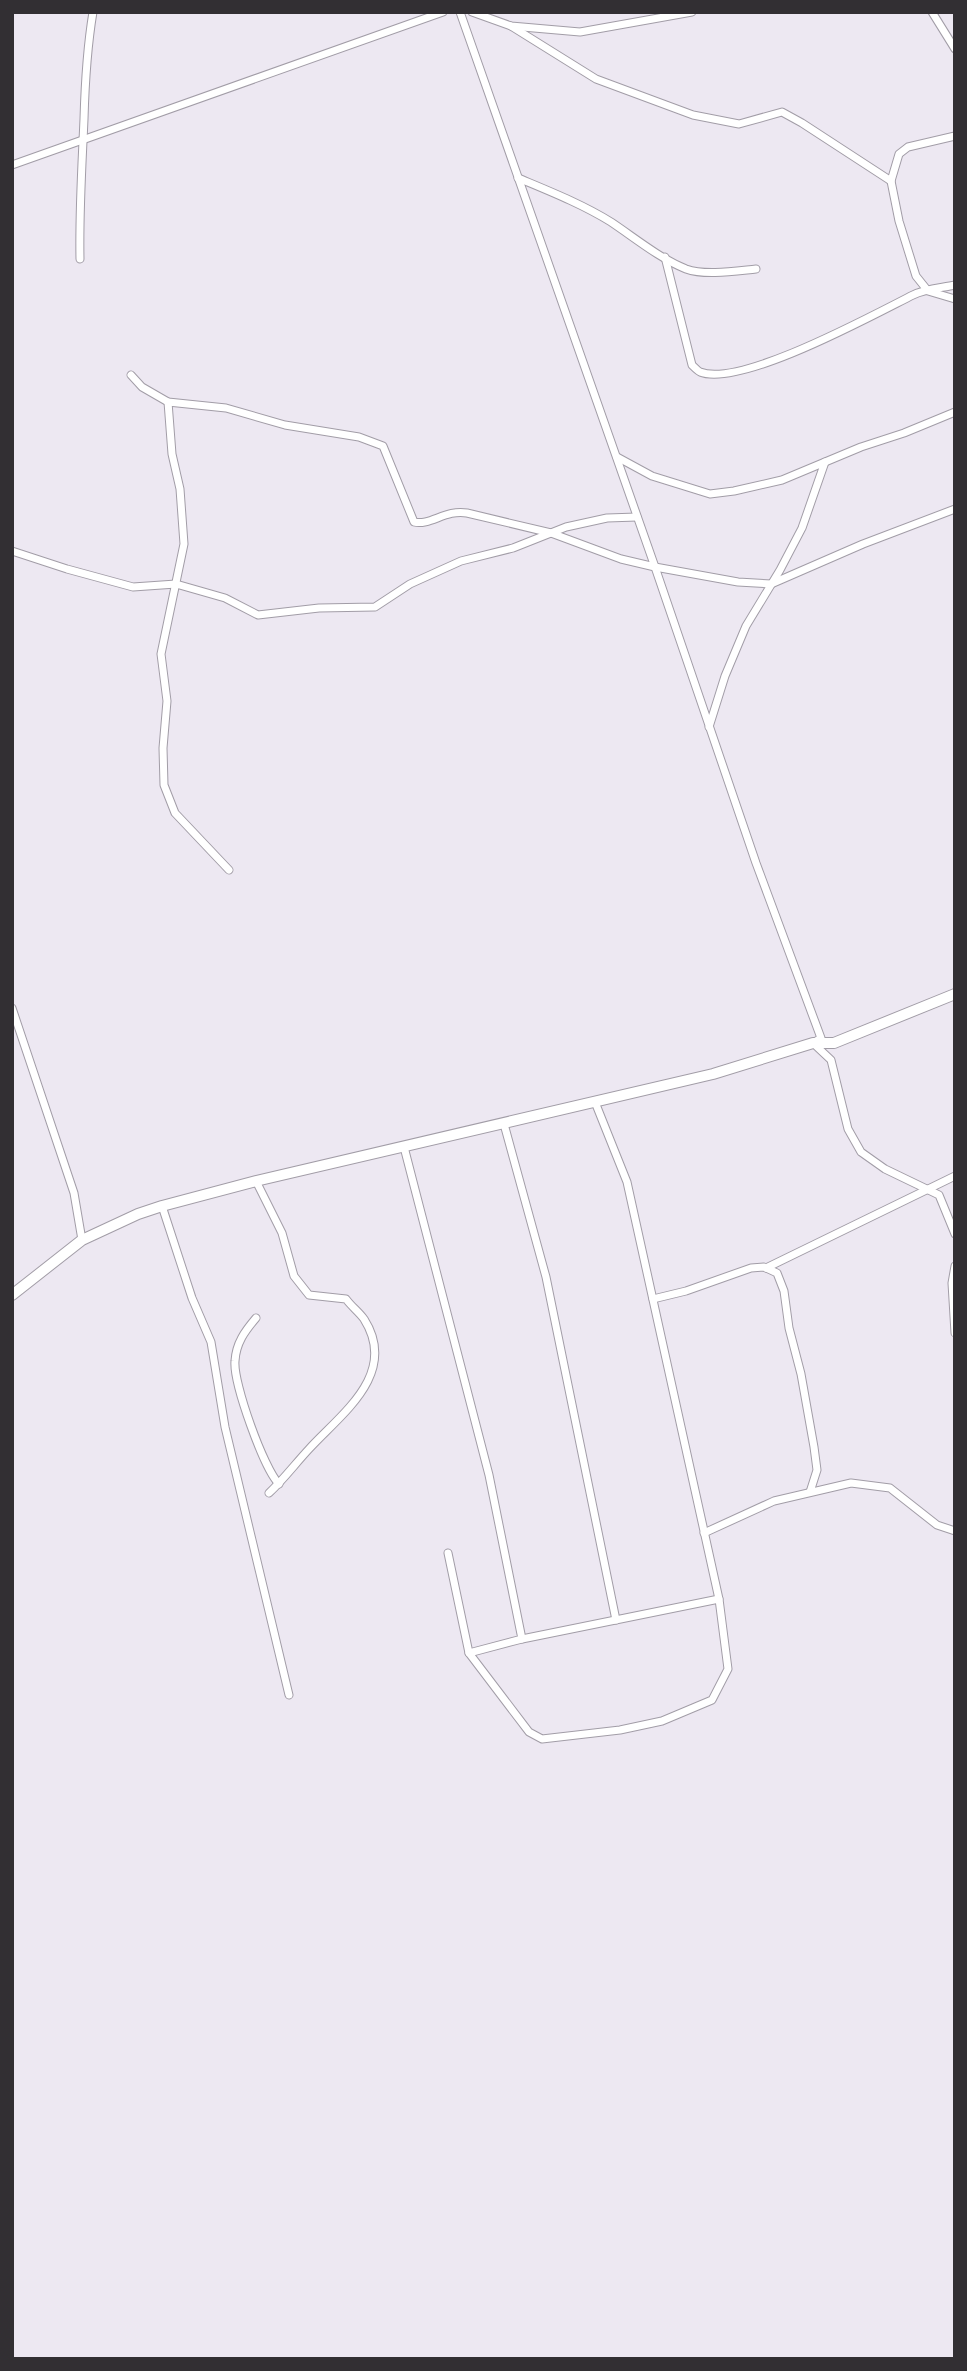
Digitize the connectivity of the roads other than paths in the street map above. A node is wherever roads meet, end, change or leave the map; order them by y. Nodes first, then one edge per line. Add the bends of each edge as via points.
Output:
1 (93, 12) edge
2 (443, 12) edge
3 (460, 12) edge
4 (472, 12) edge
5 (692, 12) edge
6 (932, 12) edge
7 (512, 26) junction
8 (955, 49) edge
9 (955, 136) edge
10 (82, 140) junction
11 (12, 165) edge
12 (518, 178) junction
13 (891, 181) junction
14 (665, 257) junction
15 (80, 259) dead end
16 (756, 269) dead end
17 (955, 285) edge
18 (928, 291) junction
19 (955, 299) edge
20 (131, 375) dead end
21 (168, 402) junction
22 (955, 412) edge
23 (616, 457) junction
24 (825, 462) junction
25 (955, 509) edge
26 (637, 517) junction
27 (551, 533) junction
28 (12, 551) edge
29 (655, 567) junction
30 (176, 584) junction
31 (771, 584) junction
32 (709, 727) junction
33 (229, 870) dead end
34 (955, 994) edge
35 (12, 1008) edge
36 (813, 1043) junction
37 (595, 1102) junction
38 (504, 1124) junction
39 (404, 1147) junction
40 (955, 1176) edge
41 (256, 1181) junction
42 (925, 1190) junction
43 (162, 1206) junction
44 (955, 1234) edge
45 (82, 1240) junction
46 (955, 1266) edge
47 (766, 1268) junction
48 (12, 1294) edge
49 (653, 1299) junction
50 (256, 1318) dead end
51 (955, 1333) edge
52 (279, 1484) junction
53 (810, 1492) junction
54 (270, 1493) dead end
55 (955, 1531) edge
56 (704, 1533) junction
57 (448, 1553) dead end
58 (719, 1599) junction
59 (616, 1620) junction
60 (522, 1639) junction
61 (469, 1653) junction
62 (289, 1695) dead end

1 - 10 street via 86,52
2 - 10 street
3 - 12 street
4 - 7 street
5 - 7 street via 580,32
6 - 8 street
7 - 13 street via 596,79 693,114 738,124 782,112
9 - 13 street via 908,147 899,154
10 - 11 street
10 - 15 street
12 - 14 street via 580,205
12 - 23 street
13 - 18 street via 916,276
14 - 16 street via 687,269
14 - 18 street via 692,365 699,372 725,374 774,359
17 - 18 street
18 - 19 street
20 - 21 street
21 - 27 street via 226,408 383,446 414,522 456,511
21 - 30 street via 184,544
22 - 24 street
23 - 24 street via 652,476 710,494 782,480
23 - 26 street
24 - 31 street via 802,528
25 - 31 street
26 - 27 street via 607,518
26 - 29 street
27 - 29 street
27 - 30 street via 461,561 410,584 375,607 258,615 225,598
28 - 30 street via 133,587
29 - 31 street
29 - 32 street
30 - 33 street via 161,654 167,701 164,785 175,813
31 - 32 street via 746,626
32 - 36 street via 821,1038
34 - 36 main road via 834,1043
35 - 45 street via 74,1193
36 - 37 main road via 713,1074
36 - 42 street via 831,1060 848,1129 861,1153
37 - 38 main road
37 - 49 street via 627,1182
38 - 39 main road
38 - 59 street via 546,1277
39 - 41 main road
39 - 60 street via 489,1475
40 - 42 street
41 - 43 main road
41 - 52 street via 282,1233 294,1276 309,1295 346,1299 364,1320 376,1351 356,1402
42 - 44 street via 939,1195
42 - 47 street
43 - 45 main road
43 - 62 street via 211,1342 225,1427
45 - 48 main road
46 - 51 street
47 - 49 street via 751,1268
47 - 53 street via 777,1273 784,1290 801,1374 817,1470
49 - 56 street
50 - 52 street via 241,1337 235,1363 260,1452
52 - 54 street
53 - 55 street via 852,1483 890,1488 937,1525
53 - 56 street via 774,1501
56 - 58 street
57 - 61 street
58 - 59 street
58 - 61 street via 727,1669 712,1700 662,1721 542,1739 529,1732
59 - 60 street
60 - 61 street

